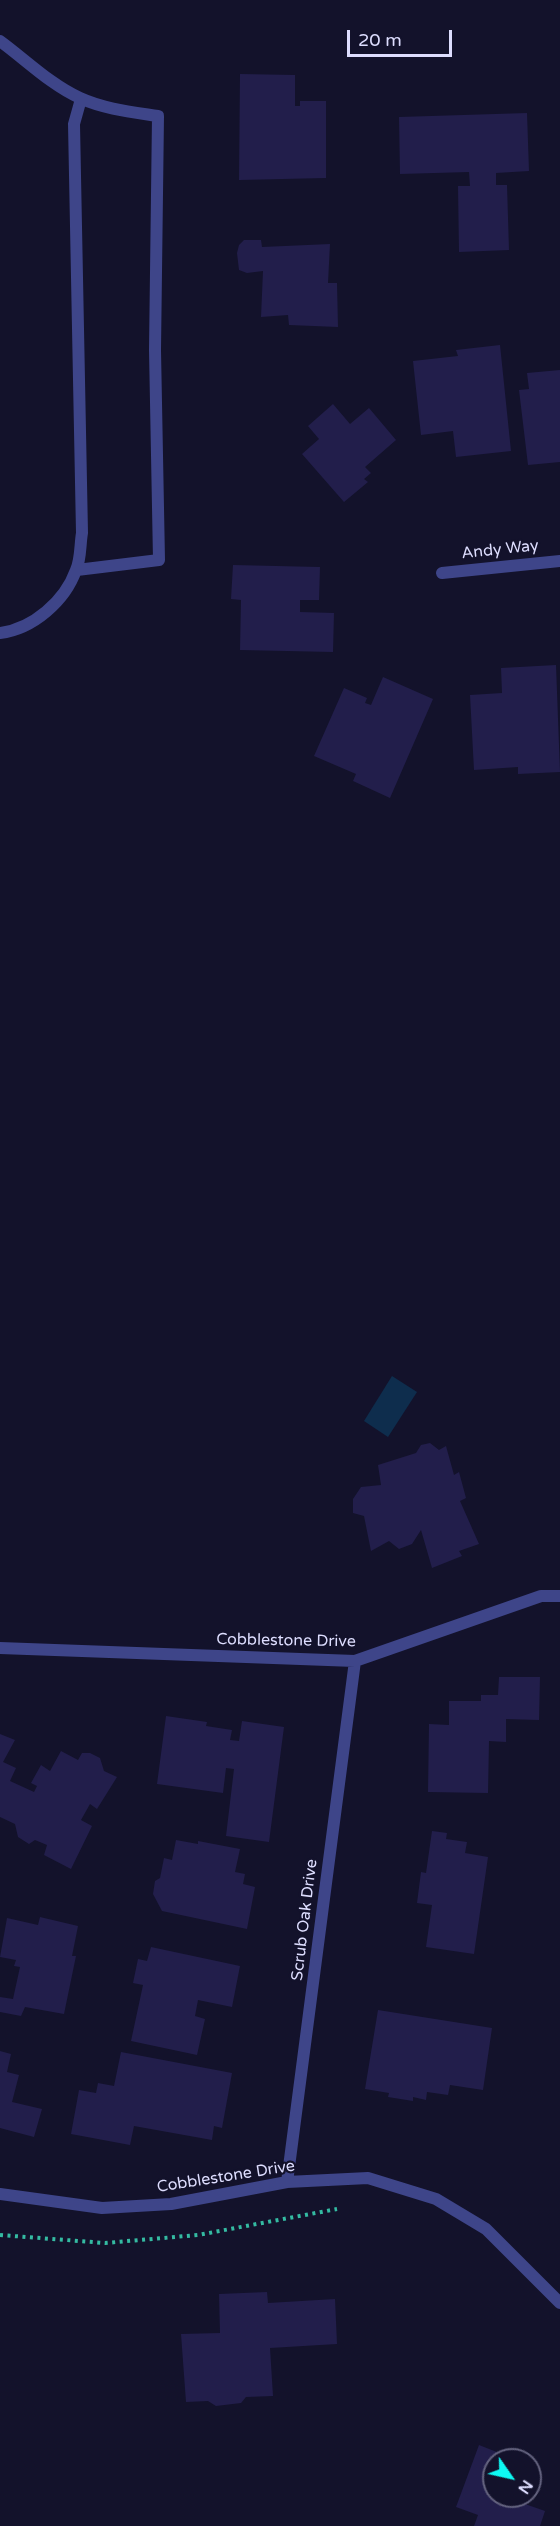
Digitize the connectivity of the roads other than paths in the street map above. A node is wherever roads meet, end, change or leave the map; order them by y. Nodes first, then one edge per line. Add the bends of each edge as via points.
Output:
1 (0, 41) edge
2 (81, 99) junction
3 (560, 561) edge
4 (77, 570) junction
5 (442, 573) dead end
6 (0, 633) edge
7 (560, 1596) edge
8 (0, 1648) edge
9 (355, 1661) junction
10 (287, 2182) junction
11 (0, 2194) edge
12 (560, 2303) edge

1 - 2 street
2 - 4 street via 74,124 82,533
2 - 4 street via 158,116 155,350 159,560
3 - 5 street, Andy Way
4 - 6 street via 56,603 32,621
7 - 9 street, Cobblestone Drive via 541,1596
8 - 9 street, Cobblestone Drive
9 - 10 street, Scrub Oak Drive
10 - 11 street, Cobblestone Drive via 171,2204 102,2208
10 - 12 street, Cobblestone Drive via 368,2178 436,2199 486,2229

